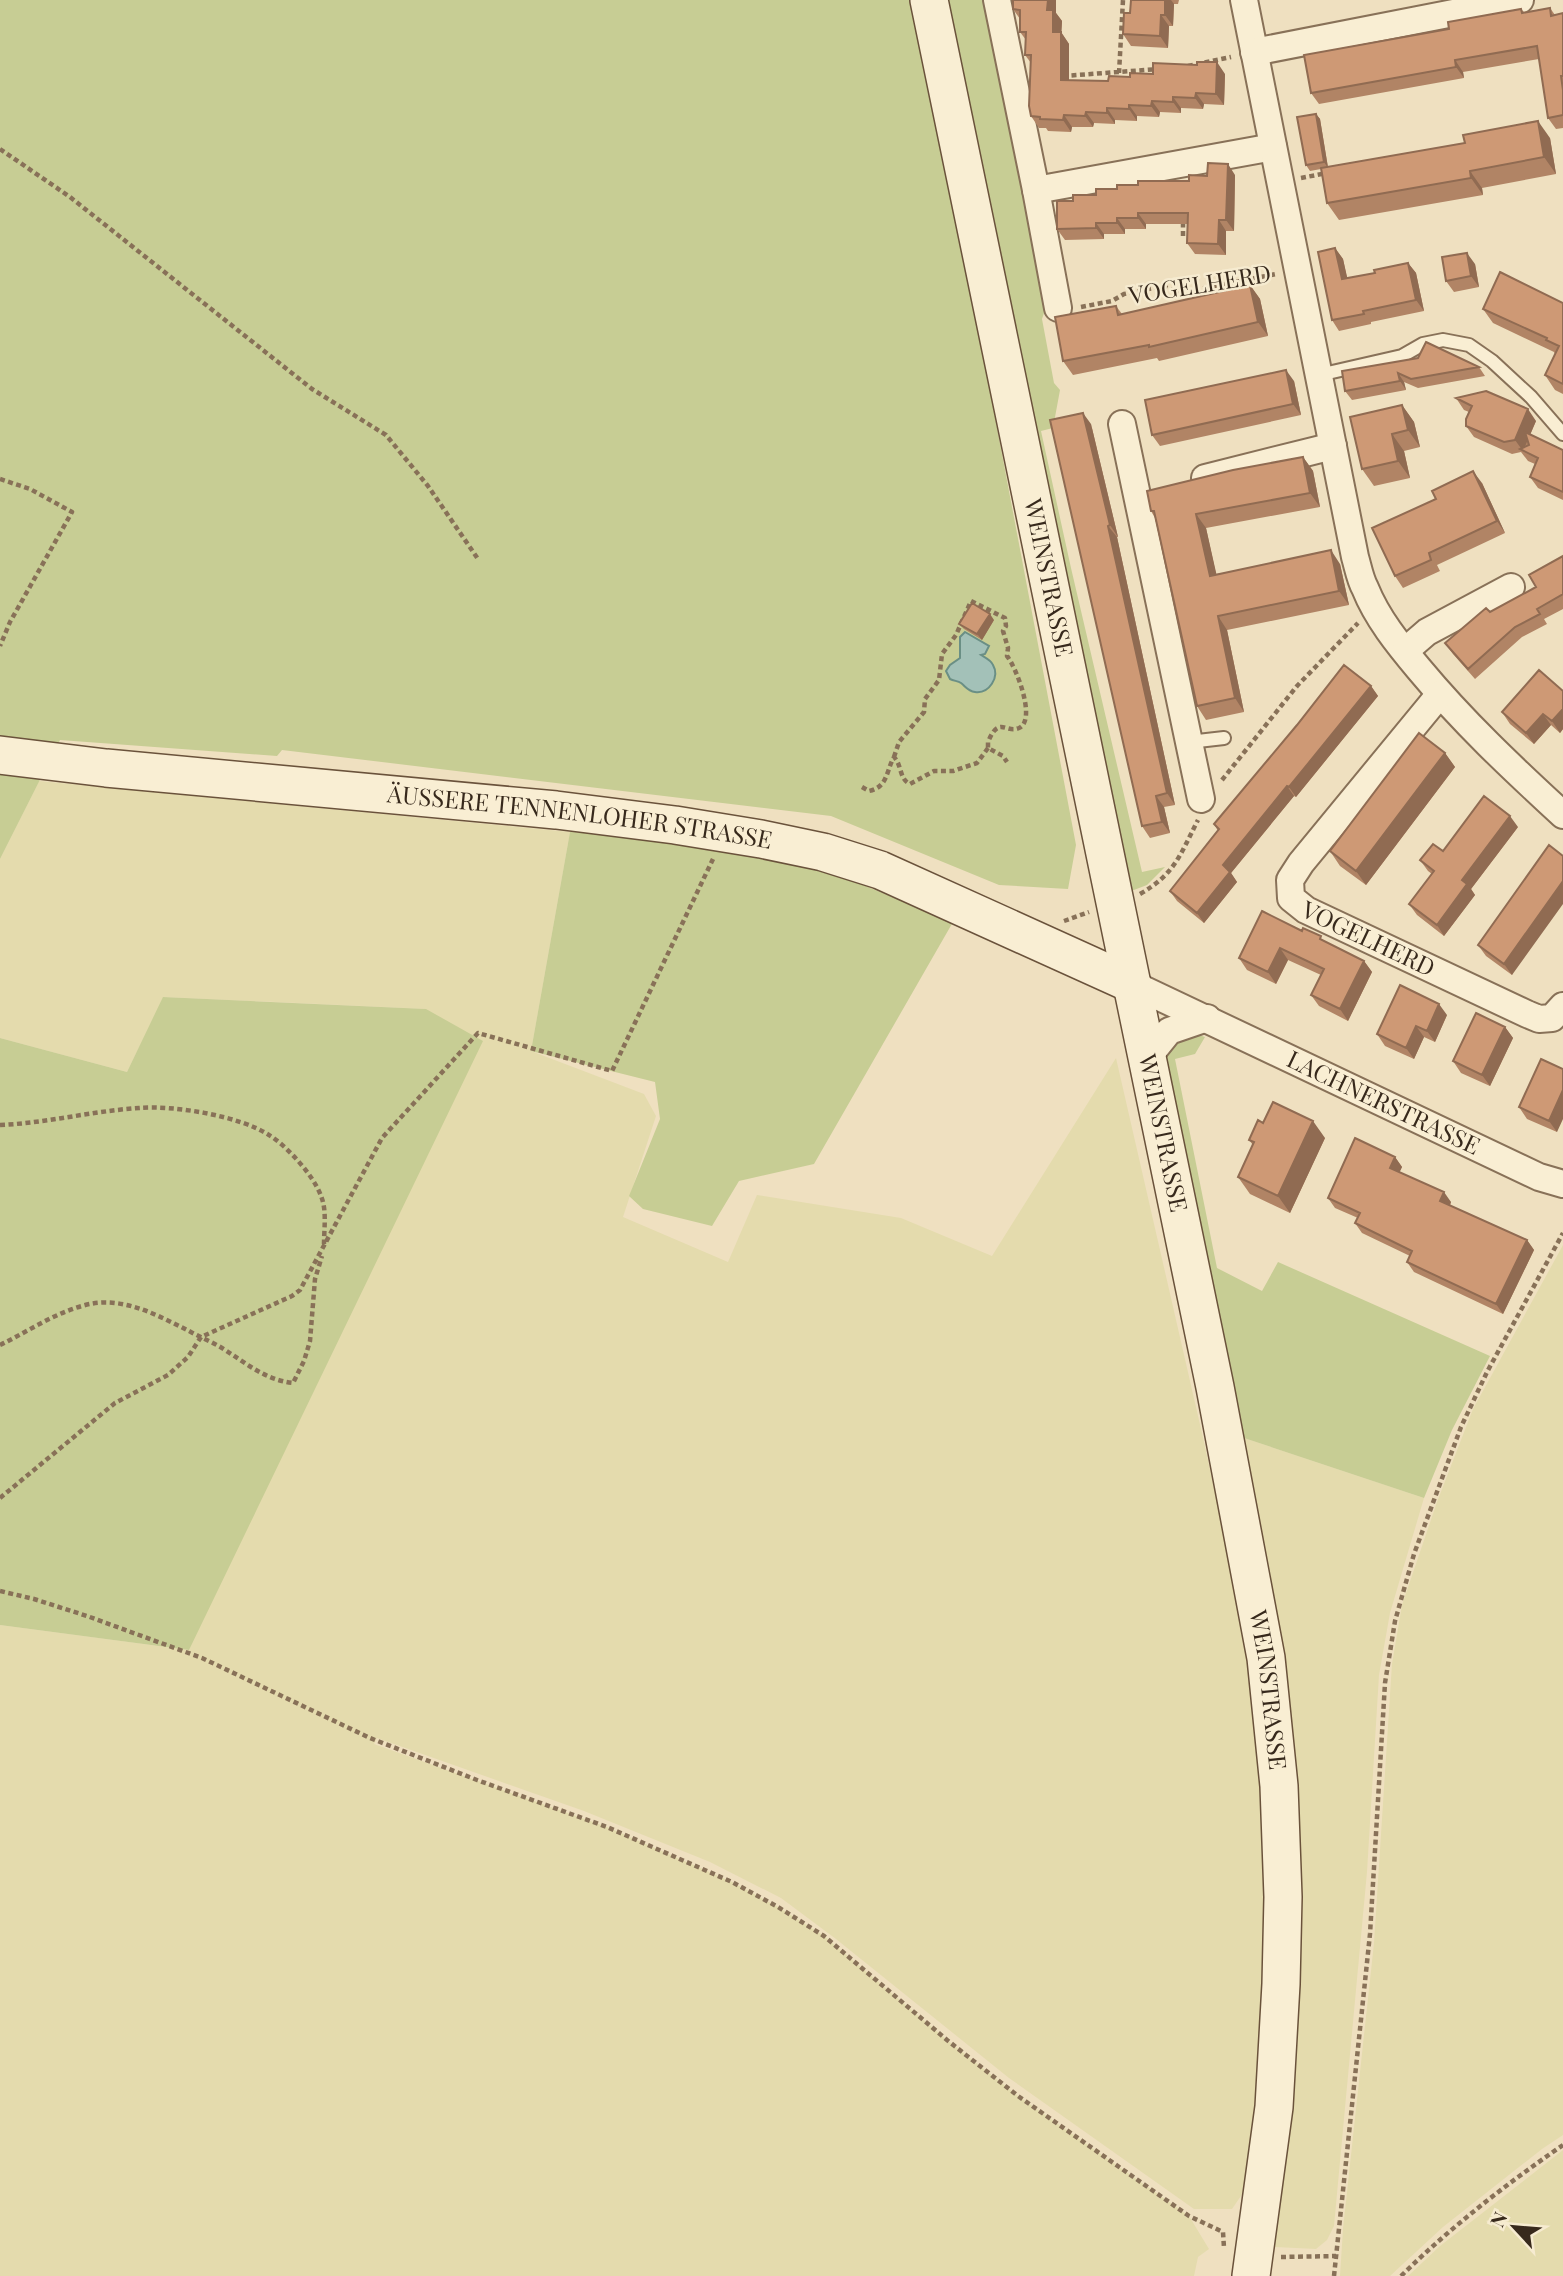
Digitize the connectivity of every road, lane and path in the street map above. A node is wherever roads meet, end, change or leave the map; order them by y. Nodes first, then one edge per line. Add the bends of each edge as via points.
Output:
1 (929, 0) edge
2 (997, 0) edge
3 (1123, 0) edge
4 (1244, 0) edge
5 (1520, 0) edge
6 (1254, 52) junction
7 (1187, 66) edge
8 (1160, 69) edge
9 (1119, 72) junction
10 (1013, 81) junction
11 (1273, 148) junction
12 (0, 149) edge
13 (1333, 172) edge
14 (1280, 183) junction
15 (1037, 190) junction
16 (1183, 212) edge
17 (1182, 236) dead end
18 (1297, 269) junction
19 (1058, 309) joint
20 (1319, 375) junction
21 (1122, 424) dead end
22 (1563, 433) edge
23 (1333, 446) junction
24 (0, 479) edge
25 (1137, 494) junction
26 (478, 559) dead end
27 (1511, 587) dead end
28 (1375, 610) junction
29 (0, 646) edge
30 (1405, 651) junction
31 (1440, 694) junction
32 (1224, 738) dead end
33 (1189, 742) junction
34 (988, 748) junction
35 (0, 755) edge
36 (894, 757) junction
37 (1007, 762) dead end
38 (862, 787) dead end
39 (1207, 800) junction
40 (1560, 805) edge
41 (726, 833) junction
42 (1116, 902) junction
43 (1132, 984) junction
44 (1563, 1006) edge
45 (1207, 1018) junction
46 (1148, 1057) junction
47 (0, 1125) edge
48 (1563, 1184) edge
49 (1563, 1233) edge
50 (324, 1246) junction
51 (201, 1337) junction
52 (0, 1345) edge
53 (0, 1498) edge
54 (0, 1591) edge
55 (1563, 2145) edge
56 (1336, 2256) junction
57 (1284, 2257) dead end
58 (1237, 2266) edge
59 (1334, 2276) edge
60 (1401, 2276) edge

1 - 42 main road, WEINSTRASSE
2 - 10 street
3 - 9 path
4 - 6 street, VOGELHERD
5 - 6 street
6 - 7 path
6 - 11 street, VOGELHERD
8 - 9 path
9 - 10 path
10 - 15 street
11 - 14 street, VOGELHERD
11 - 15 street
12 - 26 path via 70,197 312,389 386,435
13 - 14 path
14 - 18 street, VOGELHERD
15 - 19 street
16 - 17 path, VOGELHERD
18 - 19 path, VOGELHERD via 1178,293 1163,286 1112,301
18 - 20 street, VOGELHERD
20 - 22 lane via 1402,356 1423,344 1443,340 1469,345 1531,397
20 - 23 street, VOGELHERD
21 - 25 street
23 - 25 street
23 - 28 street, VOGELHERD via 1355,557
24 - 29 path via 72,512
25 - 33 street
27 - 30 street via 1427,632
28 - 30 street, VOGELHERD
28 - 39 path via 1297,687
30 - 31 street, VOGELHERD
31 - 40 street, VOGELHERD via 1486,744
31 - 44 street, VOGELHERD via 1301,863 1290,880 1291,898 1306,910 1539,1019 1552,1018
32 - 33 lane
33 - 39 street
34 - 36 path via 977,763 934,772 910,784
34 - 36 path via 998,727 1018,729 1027,714 1007,656 1004,618 971,601 942,654 939,680 925,699 924,712 899,742
34 - 37 path
35 - 41 main road, ÄUSSERE TENNENLOHER STRASSE via 556,810
36 - 38 path via 887,777 875,790
39 - 42 path via 1170,872 1138,896
41 - 43 main road, ÄUSSERE TENNENLOHER STRASSE via 823,852 880,870
41 - 50 path via 612,1071 478,1033 383,1138
42 - 43 main road, WEINSTRASSE
43 - 45 street, LACHNERSTRASSE
43 - 46 main road, WEINSTRASSE
45 - 46 street via 1169,1031
45 - 48 street, LACHNERSTRASSE via 1539,1177
46 - 58 main road, WEINSTRASSE via 1264,1644 1279,1786 1283,1897 1273,2107
47 - 50 path via 141,1108 183,1110 241,1123 269,1134 308,1173 321,1196
49 - 56 path via 1461,1427 1395,1620 1385,1684 1370,1934
50 - 51 path via 292,1296
50 - 51 path via 315,1279 310,1341 293,1383 269,1378
51 - 52 path via 151,1312 102,1303 65,1312
51 - 53 path via 168,1375 115,1403
54 - 58 path via 87,1616 202,1658 370,1738 607,1826 778,1907 824,1936 1018,2096 1189,2216 1223,2232
55 - 60 path via 1456,2225
56 - 57 path
56 - 59 path

